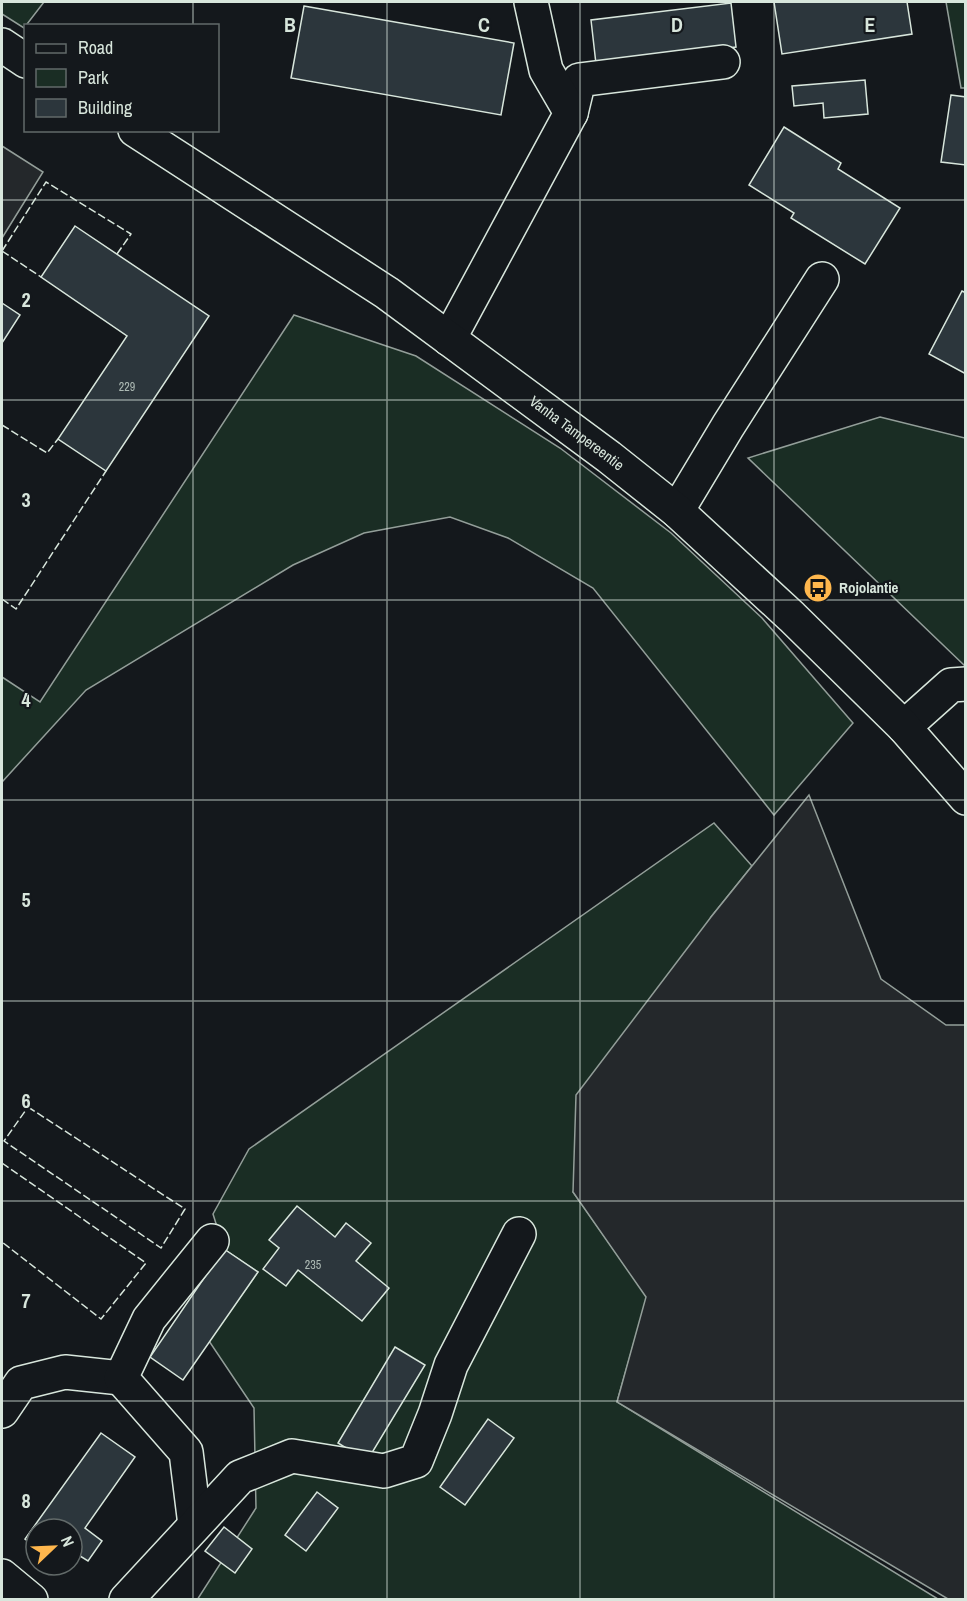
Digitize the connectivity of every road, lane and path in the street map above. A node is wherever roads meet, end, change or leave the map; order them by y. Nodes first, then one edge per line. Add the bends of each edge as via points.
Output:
1 (531, 2) edge
2 (723, 62) dead end
3 (571, 113) junction
4 (138, 132) edge
5 (822, 279) dead end
6 (449, 339) junction
7 (677, 512) junction
8 (966, 684) edge
9 (904, 727) junction
10 (966, 798) edge
11 (519, 1234) dead end
12 (212, 1241) dead end
13 (121, 1378) junction
14 (2, 1411) edge
15 (195, 1525) junction
16 (2, 1576) edge
17 (31, 1599) edge
18 (126, 1599) edge

1 - 3 main road via 546,70
2 - 3 main road via 579,80
3 - 6 main road
4 - 6 main road, Vanha Tampereentie via 387,293
5 - 7 main road
6 - 7 main road, Vanha Tampereentie
7 - 9 main road, Vanha Tampereentie
8 - 9 main road via 951,685
9 - 10 main road, Vanha Tampereentie
11 - 15 main road via 451,1365 416,1461 384,1471 292,1456 240,1477
12 - 13 main road via 149,1319
13 - 14 main road via 65,1372 21,1383
13 - 15 main road via 186,1452
15 - 18 main road
16 - 17 main road

